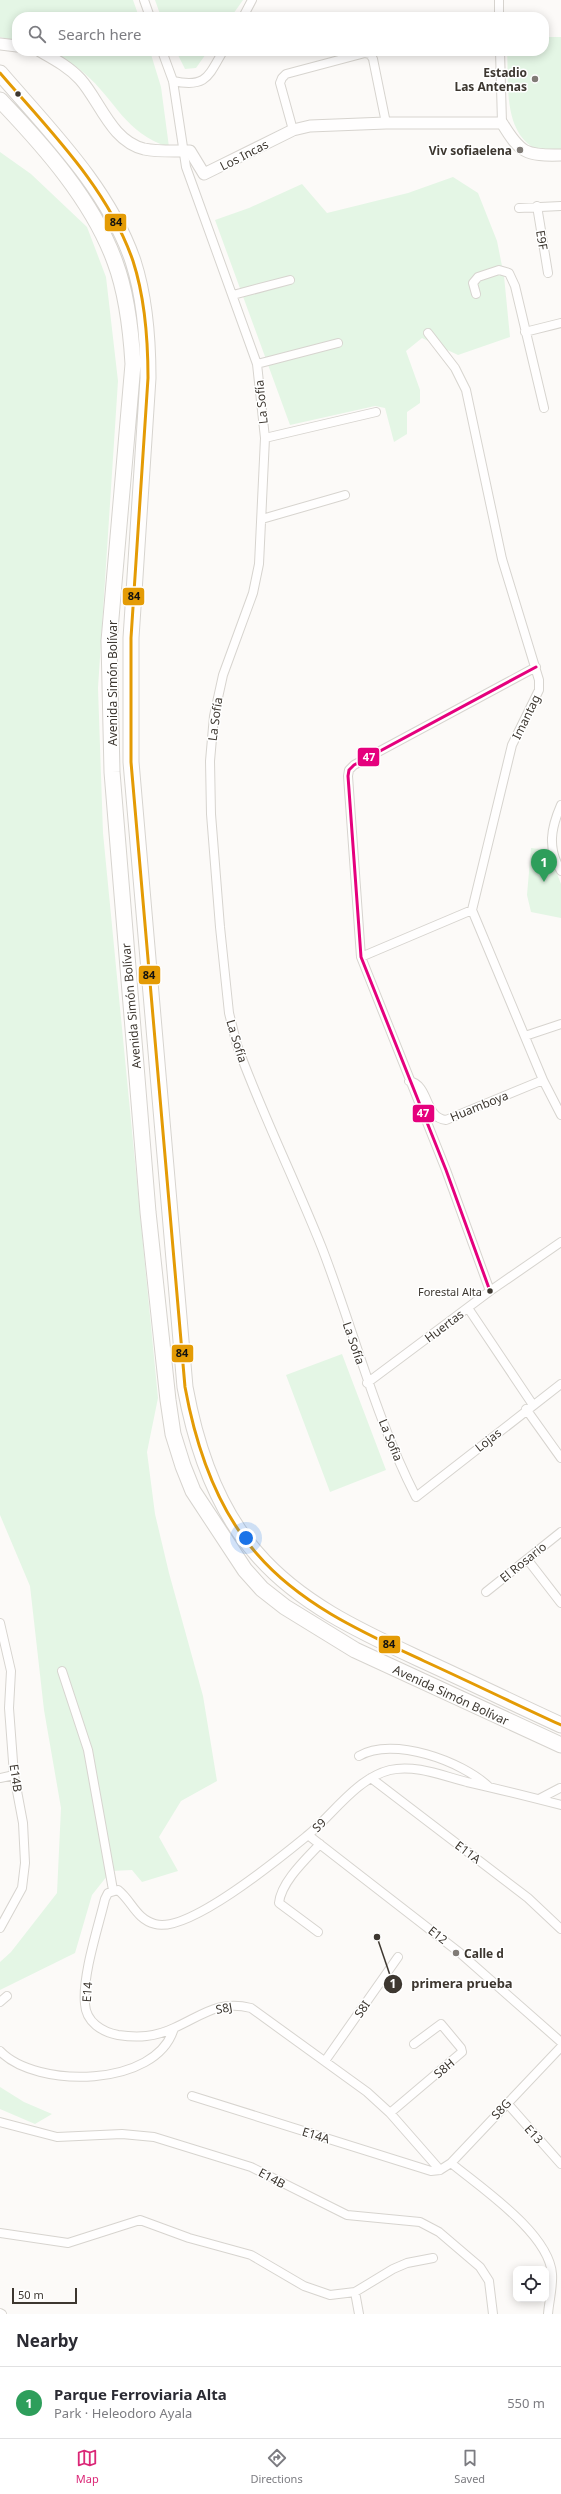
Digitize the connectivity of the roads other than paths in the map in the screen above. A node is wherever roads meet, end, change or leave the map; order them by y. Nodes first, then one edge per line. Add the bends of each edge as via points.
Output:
1 (144, 0) edge
2 (252, 0) edge
3 (499, 0) edge
4 (148, 12) edge
5 (246, 12) edge
6 (500, 12) edge
7 (0, 44) edge
8 (12, 45) edge
9 (49, 56) edge
10 (164, 56) edge
11 (220, 56) edge
12 (354, 56) edge
13 (371, 56) edge
14 (500, 56) edge
15 (0, 73) edge
16 (173, 81) junction
17 (0, 100) edge
18 (386, 122) junction
19 (502, 123) junction
20 (293, 130) junction
21 (182, 151) junction
22 (561, 156) edge
23 (537, 206) junction
24 (561, 206) edge
25 (519, 208) dead end
26 (548, 273) dead end
27 (290, 280) dead end
28 (476, 294) dead end
29 (233, 295) junction
30 (561, 323) edge
31 (525, 332) junction
32 (428, 333) dead end
33 (338, 343) dead end
34 (257, 364) junction
35 (544, 408) dead end
36 (376, 412) dead end
37 (265, 438) junction
38 (345, 495) dead end
39 (262, 519) junction
40 (536, 667) junction
41 (561, 805) edge
42 (561, 871) edge
43 (472, 910) junction
44 (361, 957) junction
45 (561, 1024) edge
46 (525, 1036) junction
47 (542, 1080) junction
48 (409, 1081) junction
49 (561, 1115) edge
50 (561, 1242) edge
51 (490, 1291) junction
52 (468, 1308) junction
53 (367, 1383) junction
54 (561, 1384) edge
55 (530, 1407) junction
56 (561, 1458) edge
57 (416, 1496) joint
58 (561, 1532) edge
59 (527, 1559) junction
60 (486, 1592) dead end
61 (561, 1604) edge
62 (0, 1623) edge
63 (62, 1671) dead end
64 (561, 1725) edge
65 (561, 1745) edge
66 (359, 1756) dead end
67 (14, 1775) junction
68 (0, 1778) edge
69 (371, 1778) junction
70 (490, 1787) junction
71 (560, 1788) edge
72 (539, 1799) junction
73 (561, 1805) edge
74 (308, 1835) junction
75 (320, 1844) junction
76 (113, 1890) junction
77 (0, 1928) edge
78 (561, 1929) edge
79 (318, 1932) dead end
80 (398, 1957) dead end
81 (7, 1996) dead end
82 (0, 2002) edge
83 (174, 2028) junction
84 (561, 2042) edge
85 (414, 2044) dead end
86 (561, 2047) edge
87 (0, 2051) edge
88 (325, 2061) junction
89 (192, 2096) dead end
90 (507, 2103) junction
91 (390, 2114) junction
92 (0, 2122) edge
93 (451, 2163) junction
94 (561, 2164) edge
95 (440, 2170) junction
96 (0, 2233) edge
97 (433, 2258) dead end
98 (355, 2292) junction
99 (359, 2314) edge
100 (493, 2314) edge
101 (548, 2314) edge

1 - 4 street
2 - 5 street
3 - 6 street
7 - 8 street
9 - 21 street via 79,78 110,124 127,141 143,149
10 - 16 street, La Sofía
11 - 16 street via 207,79 194,84
12 - 20 street via 286,74 282,78 280,83
13 - 18 street
14 - 19 street
15 - 64 highway, Avenida Simón Bolívar via 80,168 116,222 133,261 148,340 148,378 131,638 131,762 185,1379 191,1421 199,1452 238,1529 256,1554 298,1594 368,1634
16 - 21 street, La Sofía
17 - 65 highway, Avenida Simón Bolívar via 55,160 100,228 116,263 131,335 133,364 109,641 112,772 148,1212 168,1400 183,1466 193,1491 245,1570 262,1589 285,1607 355,1650
18 - 19 street, Los Incas
18 - 20 street, Los Incas via 329,124
19 - 22 street via 522,150 534,156
20 - 21 street, Los Incas via 204,174 190,151
21 - 29 street, La Sofía
23 - 24 street
23 - 25 street
23 - 26 street, E9F
27 - 29 street
28 - 31 street via 473,283 478,277 500,270 509,273 516,286
29 - 34 street, La Sofía
30 - 31 street
31 - 35 street
32 - 40 street, Imantag via 456,368 466,390 502,559
33 - 34 street
34 - 37 street, La Sofía
36 - 37 street
37 - 39 street, La Sofía
38 - 39 street
39 - 53 street, La Sofía via 259,564 253,593 223,675 214,716 210,761 211,814 229,1013 247,1073 322,1249
40 - 43 street, Imantag via 539,690 512,745
40 - 44 street via 349,770
41 - 42 street via 551,838 552,854
43 - 44 street
43 - 46 street
44 - 48 street
45 - 46 street
46 - 47 street
47 - 48 street, Huamboya via 446,1120 440,1120 434,1115 419,1086
47 - 49 street
48 - 51 street via 446,1170
50 - 51 street, Huertas
51 - 52 street, Huertas
52 - 53 street, Huertas
52 - 55 street
53 - 57 street, La Sofia
54 - 55 street, Lojas
55 - 56 street
55 - 57 street, Lojas
58 - 59 street, El Rosario
59 - 60 street, El Rosario
59 - 61 street
62 - 67 street, E14B via 11,1671 8,1708
63 - 76 street via 88,1750
66 - 70 street via 369,1750 385,1749 429,1755 474,1774
67 - 68 street
67 - 77 street, E14B via 23,1823 25,1863 22,1888
69 - 70 street, S9 via 388,1770 415,1769
69 - 74 street, S9
69 - 78 street, E11A via 528,1898
70 - 72 street, S9
71 - 72 street
72 - 73 street, S9
74 - 75 street, E12
74 - 76 street, S9 via 213,1906 188,1920 167,1926 154,1924 142,1918 124,1894
75 - 79 street via 283,1890 279,1903
75 - 84 street, E12 via 460,1953
76 - 83 street, E14 via 105,1899 84,2006 92,2023 109,2033 130,2037 153,2036
80 - 88 street, S8I
81 - 82 street
83 - 87 street via 165,2046 148,2060 122,2073 92,2076 59,2075 29,2068 8,2059
83 - 88 street, S8J via 216,2007 235,2005 251,2008
85 - 91 street, S8H via 441,2024 462,2052
86 - 90 street, S8G
88 - 91 street, S8J via 367,2092
89 - 95 street, E14A via 431,2171
90 - 93 street, S8G
90 - 94 street, E13
91 - 95 street, S8J
92 - 100 street, E14B via 57,2137 122,2134 154,2137 251,2167 347,2215 420,2222 438,2232 480,2267 489,2281
93 - 95 street, S8G
93 - 101 street via 527,2227 545,2249 552,2274
96 - 98 street via 68,2243 140,2220 188,2238 251,2255 304,2286 330,2295
97 - 98 street via 402,2265
98 - 99 street

